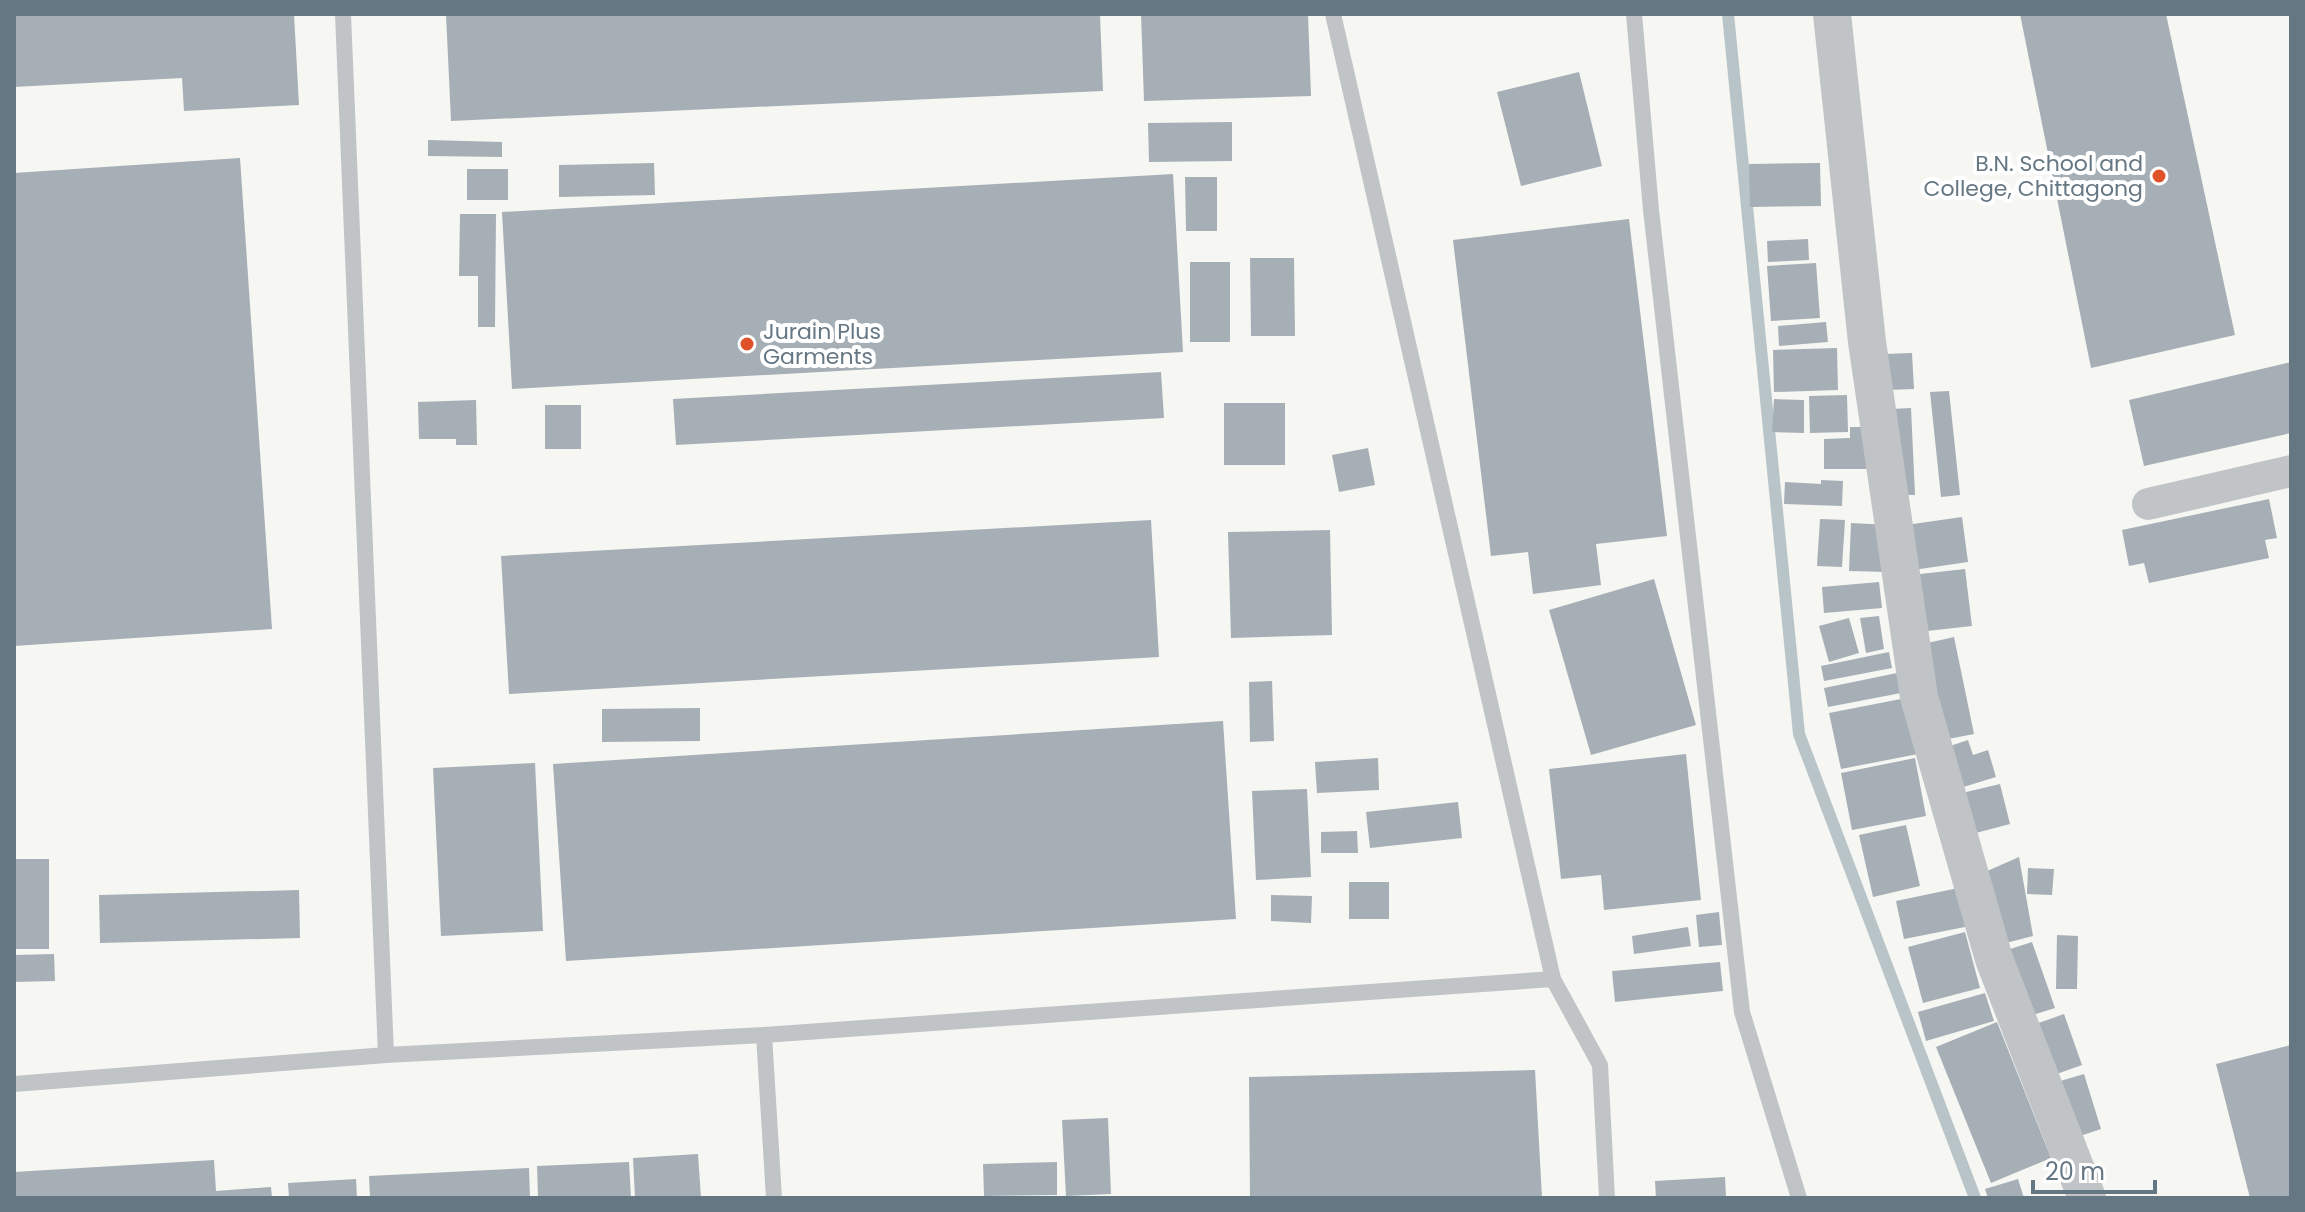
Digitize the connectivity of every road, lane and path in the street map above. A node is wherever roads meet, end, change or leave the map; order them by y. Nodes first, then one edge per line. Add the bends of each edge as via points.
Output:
1 (343, 14) edge
2 (1333, 14) edge
3 (1634, 14) edge
4 (1832, 14) edge
5 (2291, 471) edge
6 (2148, 504) dead end
7 (1553, 979) junction
8 (764, 1035) junction
9 (386, 1055) junction
10 (14, 1084) edge
11 (774, 1198) edge
12 (1607, 1198) edge
13 (1799, 1198) edge
14 (2087, 1198) edge

1 - 9 lane
2 - 7 lane
3 - 13 lane via 1651,210 1742,1012
4 - 14 street via 1867,342 1919,697 1994,959
5 - 6 street
7 - 8 lane
7 - 12 lane via 1600,1065
8 - 9 lane
8 - 11 lane
9 - 10 lane

